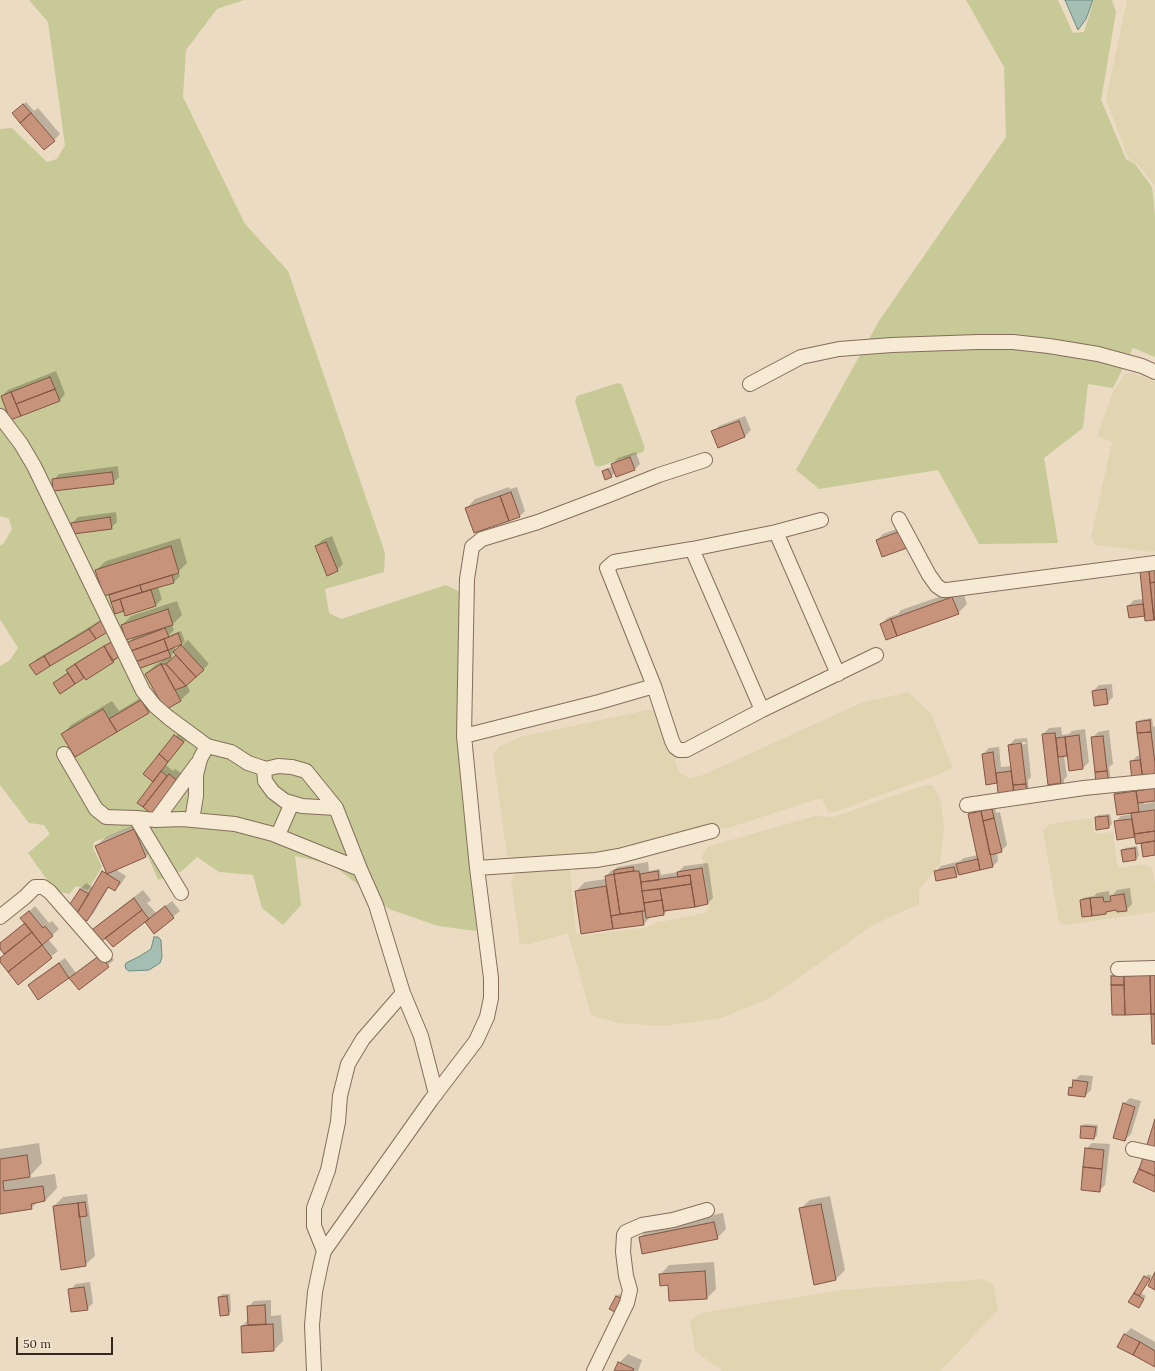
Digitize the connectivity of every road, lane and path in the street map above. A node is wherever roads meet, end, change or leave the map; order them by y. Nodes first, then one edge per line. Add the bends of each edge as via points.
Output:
1 (1155, 372) edge
2 (750, 384) dead end
3 (0, 416) edge
4 (705, 460) dead end
5 (899, 519) dead end
6 (821, 520) dead end
7 (776, 532) junction
8 (692, 549) junction
9 (1155, 563) edge
10 (876, 655) dead end
11 (838, 674) junction
12 (654, 686) junction
13 (762, 710) junction
14 (464, 736) junction
15 (207, 746) junction
16 (64, 754) dead end
17 (200, 759) junction
18 (264, 768) junction
19 (1155, 780) edge
20 (292, 804) junction
21 (967, 805) dead end
22 (336, 808) junction
23 (136, 818) junction
24 (156, 820) junction
25 (192, 820) junction
26 (712, 831) dead end
27 (278, 835) junction
28 (360, 868) junction
29 (477, 868) junction
30 (181, 893) dead end
31 (0, 917) edge
32 (105, 955) dead end
33 (1155, 968) edge
34 (1118, 969) dead end
35 (403, 993) junction
36 (436, 1094) junction
37 (1133, 1149) dead end
38 (1155, 1154) edge
39 (707, 1210) dead end
40 (324, 1252) junction
41 (314, 1371) edge
42 (594, 1371) edge

1 - 2 street via 1098,354 1013,342 978,342 839,349 801,357
3 - 15 street via 38,472 143,690 160,710
4 - 14 street via 538,522 482,539 472,548 467,579
5 - 9 street via 929,575 943,590
6 - 7 street
7 - 8 street
7 - 11 street
8 - 12 street via 614,562 607,568
8 - 13 street
10 - 11 street
11 - 13 street
12 - 13 street via 672,742 679,750 696,746
12 - 14 street
14 - 29 street
15 - 17 street
15 - 18 street via 231,752 248,763
16 - 23 street via 96,809 106,818
17 - 24 street
17 - 25 street
18 - 20 street via 264,781 274,792
18 - 22 street via 292,767 306,771
19 - 21 street
20 - 22 street
20 - 27 street
22 - 28 street
23 - 24 street
23 - 30 street
24 - 25 street
25 - 27 street via 235,824
26 - 29 street via 596,860
27 - 28 street
28 - 35 street via 376,905
29 - 36 street via 491,978 488,1017 476,1041
31 - 32 street via 35,887 43,887
33 - 34 street
35 - 36 street via 421,1036
35 - 40 street via 363,1039 348,1064 328,1170 314,1208 314,1226
36 - 40 street
37 - 38 street
39 - 42 street via 673,1220 642,1225 624,1234 623,1252 630,1290 627,1302
40 - 41 street via 315,1292 312,1325

